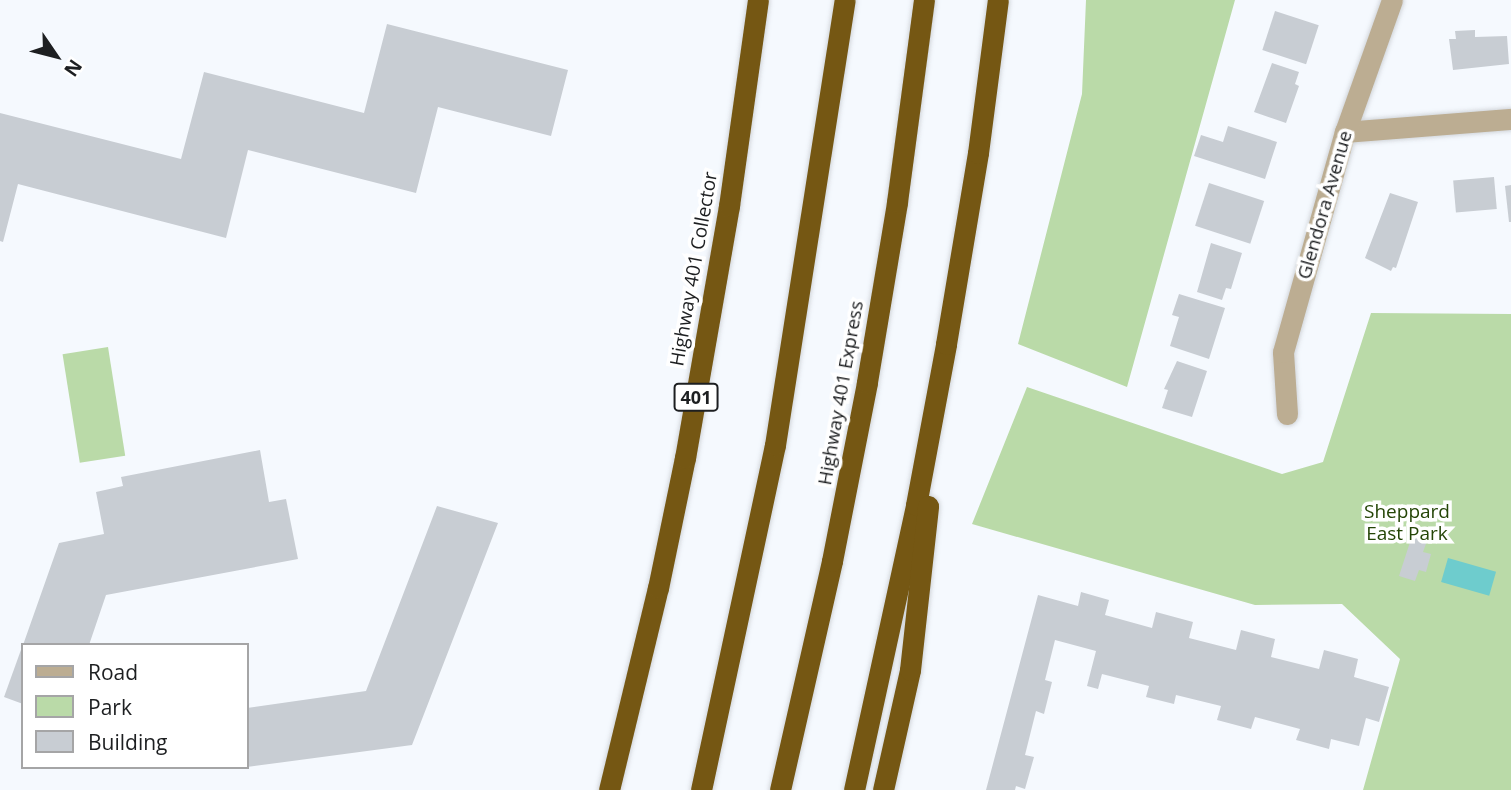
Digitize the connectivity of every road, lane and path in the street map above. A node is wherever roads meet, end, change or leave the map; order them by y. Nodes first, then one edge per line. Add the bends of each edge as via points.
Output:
1 (758, 0) edge
2 (845, 0) edge
3 (925, 0) edge
4 (998, 0) edge
5 (1392, 0) edge
6 (1511, 119) edge
7 (1345, 132) junction
8 (946, 344) junction
9 (1287, 414) dead end
10 (609, 790) edge
11 (701, 790) edge
12 (780, 790) edge
13 (854, 790) edge
14 (883, 790) edge

1 - 10 highway, Highway 401 Collector / 401 via 729,206 685,457
2 - 11 highway via 775,444
3 - 12 highway, Highway 401 Express via 867,382
4 - 8 highway
5 - 7 street, Glendora Avenue
6 - 7 street
7 - 9 street, Glendora Avenue via 1283,352
8 - 13 highway
8 - 14 highway via 910,670

